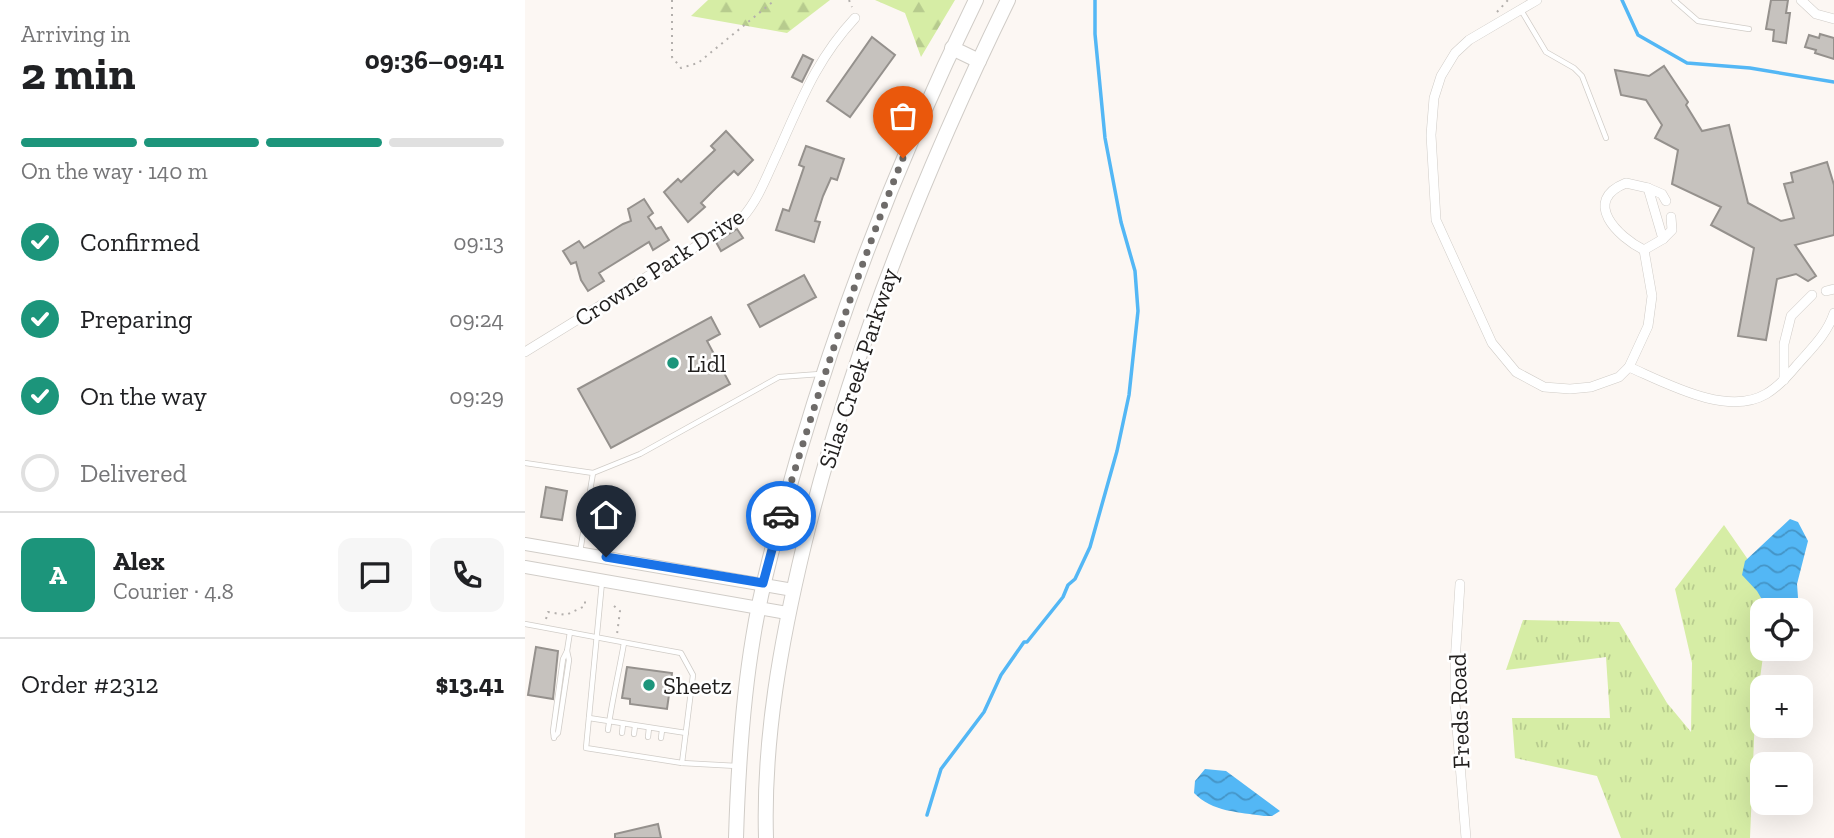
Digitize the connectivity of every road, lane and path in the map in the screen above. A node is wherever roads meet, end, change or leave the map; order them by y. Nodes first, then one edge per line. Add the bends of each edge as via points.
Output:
1 (672, 0) edge
2 (775, 0) edge
3 (976, 0) edge
4 (1008, 0) edge
5 (1508, 0) edge
6 (1537, 0) edge
7 (1674, 0) edge
8 (1801, 0) edge
9 (1521, 9) junction
10 (1498, 10) dead end
11 (855, 18) dead end
12 (1834, 19) edge
13 (1749, 29) dead end
14 (952, 48) junction
15 (979, 61) junction
16 (1606, 138) dead end
17 (1647, 188) junction
18 (1666, 201) dead end
19 (1671, 217) dead end
20 (1663, 239) junction
21 (1644, 250) junction
22 (1812, 295) dead end
23 (1834, 313) edge
24 (525, 352) edge
25 (1629, 367) junction
26 (824, 374) junction
27 (1784, 380) junction
28 (525, 463) edge
29 (593, 473) junction
30 (525, 544) edge
31 (580, 552) junction
32 (525, 567) edge
33 (602, 580) junction
34 (763, 583) junction
35 (1460, 584) dead end
36 (793, 590) junction
37 (585, 601) dead end
38 (614, 606) dead end
39 (758, 608) junction
40 (787, 613) junction
41 (546, 620) dead end
42 (525, 624) edge
43 (570, 632) junction
44 (617, 635) dead end
45 (598, 638) junction
46 (624, 643) junction
47 (589, 719) junction
48 (609, 722) junction
49 (623, 724) junction
50 (635, 726) junction
51 (649, 728) junction
52 (608, 730) dead end
53 (662, 730) junction
54 (622, 733) dead end
55 (686, 733) junction
56 (634, 734) dead end
57 (647, 737) dead end
58 (554, 738) dead end
59 (661, 738) dead end
60 (682, 763) junction
61 (738, 766) junction
62 (736, 838) edge
63 (766, 838) edge
64 (1466, 838) edge

1 - 2 path via 672,57 681,68 698,63
3 - 14 main road, Silas Creek Parkway
4 - 15 main road, Silas Creek Parkway
5 - 10 path
6 - 9 street
7 - 13 lane via 1698,21
8 - 12 street via 1816,14
9 - 16 lane via 1546,52 1582,76
9 - 25 street via 1455,53 1436,90 1431,135 1436,220 1492,343 1516,372 1544,387 1570,389 1619,377
11 - 24 street, Crowne Park Drive via 815,70 759,194 742,218
14 - 15 main road
14 - 26 main road, Silas Creek Parkway via 877,222
15 - 36 main road, Silas Creek Parkway via 898,249 866,340 815,500
17 - 18 street via 1662,194
17 - 20 street
17 - 21 street via 1626,183 1618,186 1605,210 1615,230
19 - 20 street via 1672,230
20 - 21 street
21 - 25 street via 1652,296 1648,326
22 - 27 street via 1791,316 1784,344
23 - 27 street via 1828,331
25 - 27 street via 1703,398 1729,401 1749,401
26 - 29 lane via 779,377 640,454
26 - 34 main road, Silas Creek Parkway
28 - 29 lane
29 - 31 lane
30 - 31 main road
31 - 34 main road
32 - 33 main road
33 - 39 main road
33 - 45 lane
34 - 36 main road
34 - 39 main road, Silas Creek Parkway
35 - 64 street, Freds Road via 1455,703
36 - 40 main road, Silas Creek Parkway
37 - 41 path via 585,606 566,615 548,612
38 - 44 path via 620,611
39 - 40 main road
39 - 61 main road, Silas Creek Parkway
40 - 63 main road, Silas Creek Parkway via 768,749
42 - 43 lane
43 - 45 lane
43 - 58 lane
45 - 46 lane
45 - 47 lane
46 - 48 lane
46 - 55 lane via 681,653 693,675
47 - 48 lane
47 - 60 lane via 586,748
48 - 49 lane
48 - 52 lane
49 - 50 lane
49 - 54 lane
50 - 51 lane
50 - 56 lane
51 - 53 lane
51 - 57 lane
53 - 55 lane
53 - 59 lane
55 - 60 lane
60 - 61 lane
61 - 62 main road, Silas Creek Parkway

